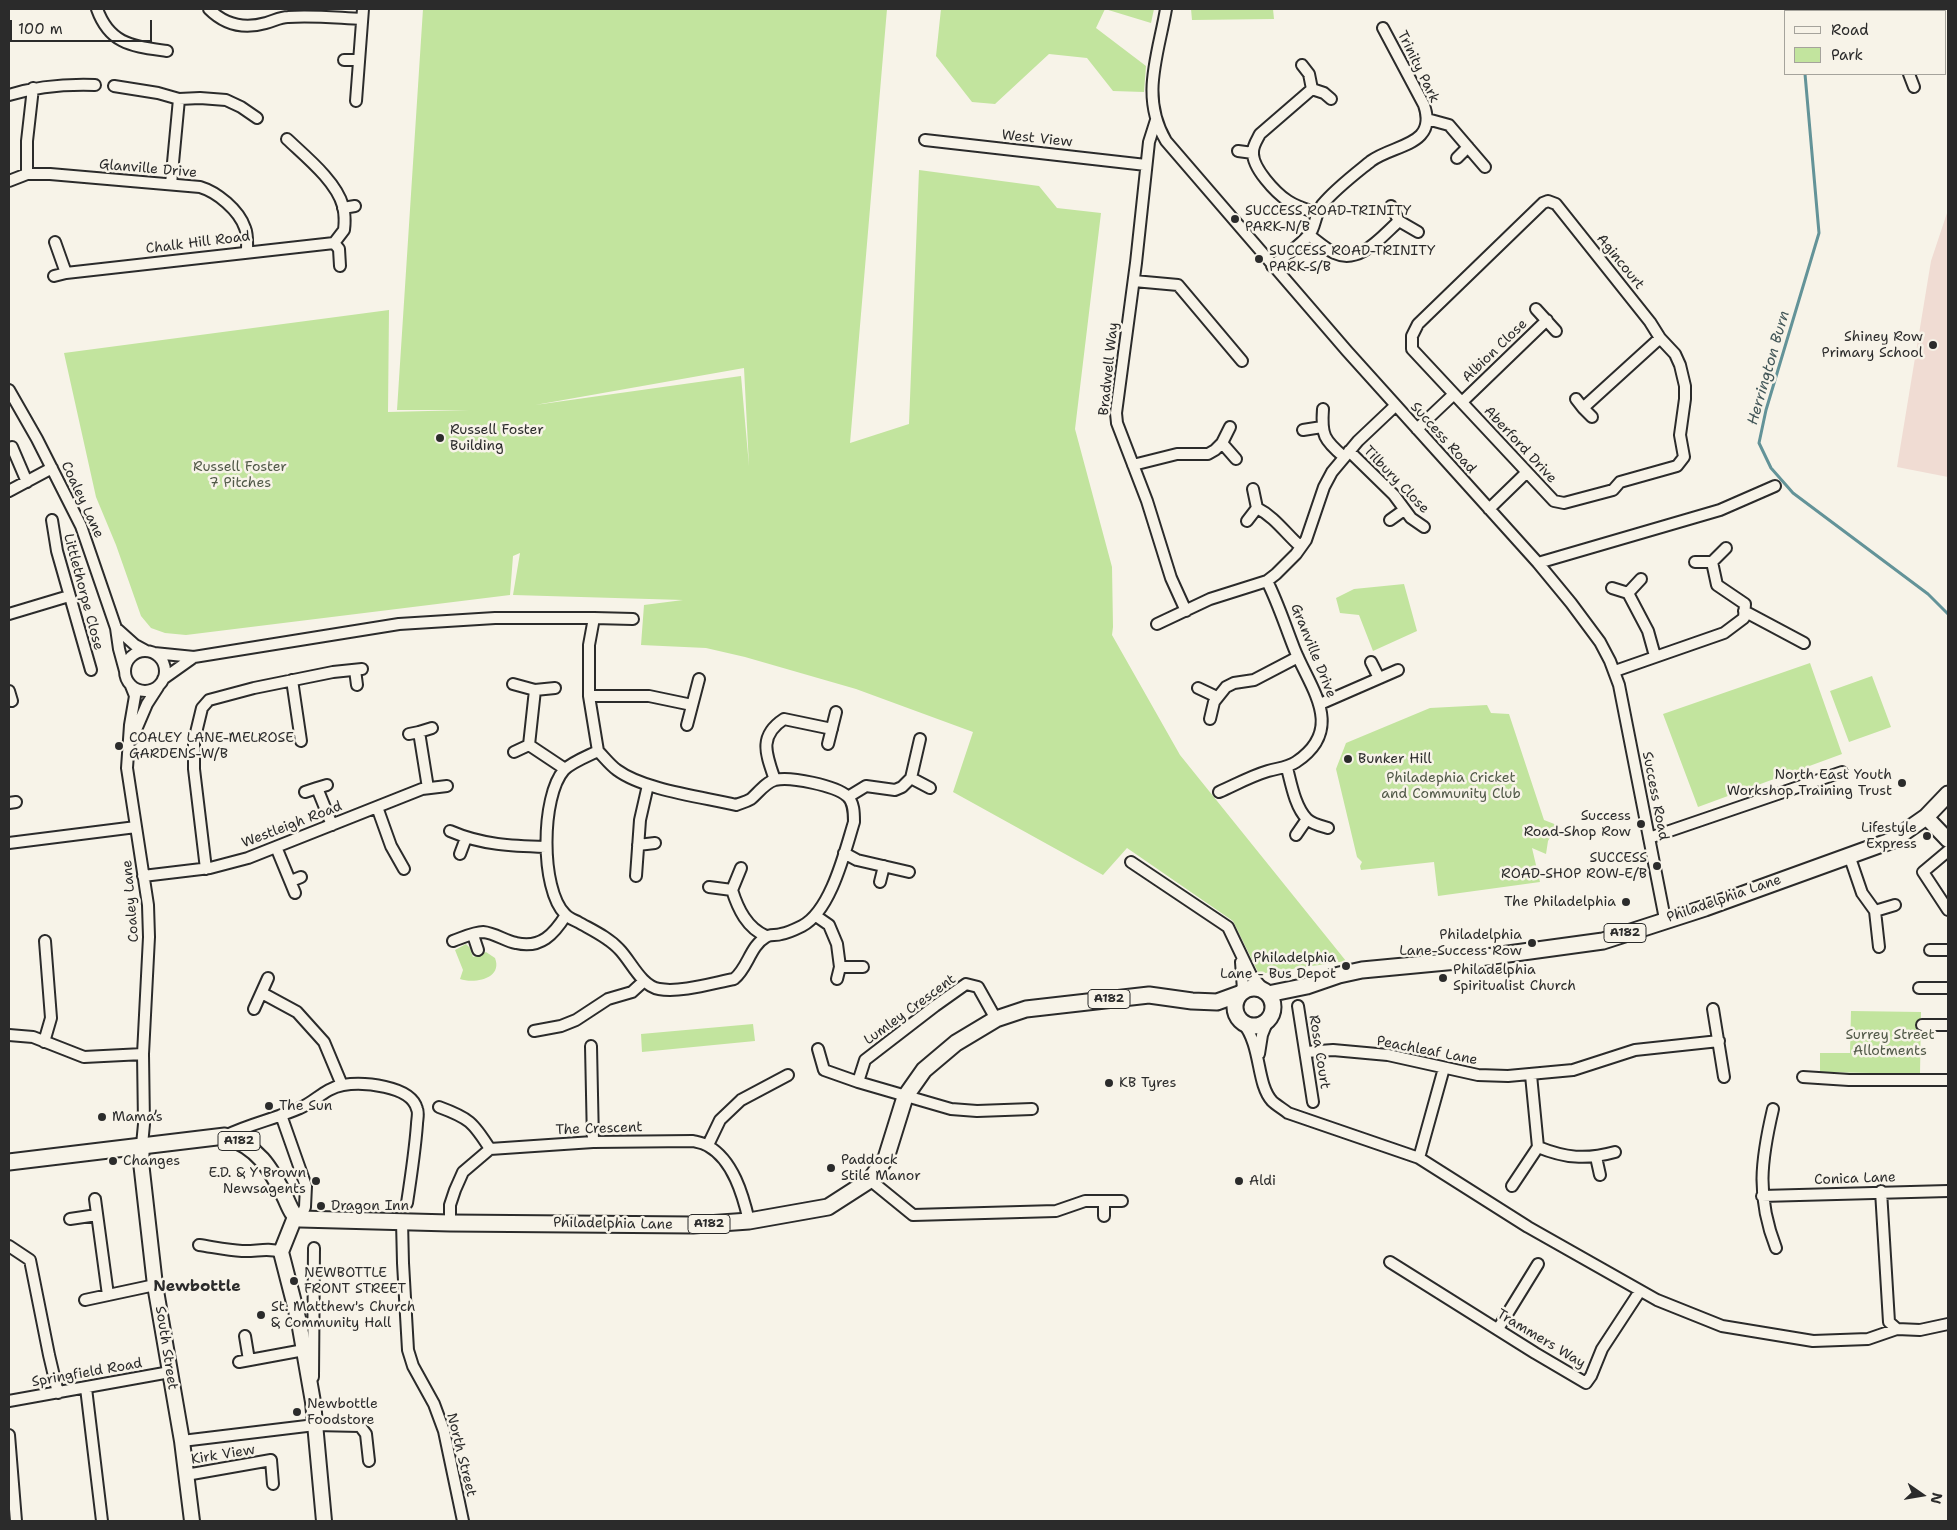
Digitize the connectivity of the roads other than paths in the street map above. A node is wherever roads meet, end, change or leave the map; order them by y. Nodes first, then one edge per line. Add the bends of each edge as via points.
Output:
1 (97, 9) edge
2 (210, 9) edge
3 (1166, 9) edge
4 (279, 14) edge
5 (362, 14) edge
6 (1383, 28) dead end
7 (167, 51) dead end
8 (344, 60) dead end
9 (359, 60) junction
10 (1302, 65) dead end
11 (1909, 75) edge
12 (95, 85) dead end
13 (114, 86) dead end
14 (1914, 86) dead end
15 (33, 88) junction
16 (1312, 89) junction
17 (9, 95) edge
18 (179, 98) junction
19 (1331, 99) dead end
20 (356, 102) dead end
21 (257, 118) dead end
22 (1156, 120) junction
23 (1427, 120) junction
24 (287, 139) dead end
25 (925, 140) dead end
26 (1468, 147) junction
27 (1238, 151) dead end
28 (1253, 153) junction
29 (1457, 158) dead end
30 (1146, 165) junction
31 (1485, 168) dead end
32 (27, 174) junction
33 (9, 181) edge
34 (171, 184) junction
35 (1556, 204) joint
36 (355, 206) dead end
37 (1392, 206) dead end
38 (343, 208) junction
39 (1317, 213) junction
40 (1399, 221) junction
41 (1418, 232) dead end
42 (1309, 234) junction
43 (55, 242) dead end
44 (334, 243) junction
45 (248, 251) junction
46 (340, 266) dead end
47 (1272, 266) junction
48 (66, 273) junction
49 (54, 276) dead end
50 (1134, 281) junction
51 (1536, 309) dead end
52 (1547, 320) junction
53 (1556, 331) dead end
54 (1660, 338) junction
55 (1242, 361) dead end
56 (9, 390) edge
57 (1458, 398) junction
58 (1576, 400) dead end
59 (1395, 406) junction
60 (1583, 408) junction
61 (1323, 409) dead end
62 (1592, 417) dead end
63 (1230, 427) dead end
64 (1322, 427) junction
65 (1416, 429) junction
66 (1303, 430) dead end
67 (1222, 443) junction
68 (12, 447) dead end
69 (1347, 454) junction
70 (1236, 458) dead end
71 (1681, 462) joint
72 (1133, 465) junction
73 (52, 468) junction
74 (1526, 473) junction
75 (27, 482) junction
76 (1775, 486) dead end
77 (1253, 489) dead end
78 (9, 491) edge
79 (1257, 508) junction
80 (1489, 509) junction
81 (1404, 510) junction
82 (52, 520) dead end
83 (1390, 520) dead end
84 (1247, 521) dead end
85 (1424, 527) dead end
86 (1301, 547) junction
87 (1726, 548) dead end
88 (1695, 562) dead end
89 (1712, 562) junction
90 (1538, 563) junction
91 (1641, 580) dead end
92 (1267, 581) junction
93 (1612, 588) dead end
94 (1628, 593) junction
95 (69, 596) junction
96 (1186, 611) junction
97 (1744, 611) junction
98 (9, 614) edge
99 (594, 618) junction
100 (633, 619) dead end
101 (1157, 624) dead end
102 (116, 628) junction
103 (1804, 643) dead end
104 (150, 652) junction
105 (1655, 656) junction
106 (194, 657) junction
107 (1298, 657) junction
108 (1371, 662) dead end
109 (91, 670) dead end
110 (1398, 670) dead end
111 (125, 671) junction
112 (1615, 671) junction
113 (1379, 678) junction
114 (698, 679) dead end
115 (292, 680) junction
116 (161, 683) junction
117 (514, 684) dead end
118 (357, 685) dead end
119 (132, 686) junction
120 (555, 688) dead end
121 (1198, 688) dead end
122 (9, 690) edge
123 (535, 690) junction
124 (589, 696) junction
125 (1217, 698) junction
126 (12, 702) dead end
127 (1320, 704) junction
128 (692, 705) junction
129 (836, 712) dead end
130 (1210, 719) dead end
131 (687, 725) dead end
132 (432, 728) dead end
133 (832, 729) junction
134 (920, 739) dead end
135 (301, 741) dead end
136 (828, 744) dead end
137 (529, 745) junction
138 (128, 749) junction
139 (598, 751) junction
140 (514, 752) dead end
141 (1286, 768) junction
142 (565, 769) junction
143 (1842, 772) dead end
144 (911, 778) junction
145 (775, 780) junction
146 (328, 785) dead end
147 (648, 785) junction
148 (447, 786) dead end
149 (317, 788) junction
150 (428, 788) junction
151 (930, 788) dead end
152 (305, 792) dead end
153 (1219, 792) dead end
154 (1948, 794) edge
155 (848, 797) junction
156 (377, 807) junction
157 (1926, 817) junction
158 (1307, 820) junction
159 (332, 825) junction
160 (136, 827) junction
161 (1328, 828) dead end
162 (450, 831) dead end
163 (1296, 835) dead end
164 (466, 838) junction
165 (1649, 838) junction
166 (1948, 840) edge
167 (9, 843) edge
168 (655, 843) dead end
169 (638, 845) junction
170 (276, 847) junction
171 (546, 847) junction
172 (1948, 851) edge
173 (844, 853) junction
174 (460, 854) dead end
175 (1849, 855) junction
176 (1132, 862) dead end
177 (884, 866) junction
178 (741, 868) dead end
179 (206, 869) junction
180 (404, 869) dead end
181 (910, 872) dead end
182 (144, 876) junction
183 (636, 876) dead end
184 (880, 882) dead end
185 (709, 887) dead end
186 (732, 890) junction
187 (295, 892) dead end
188 (1895, 905) dead end
189 (1948, 910) edge
190 (1875, 911) junction
191 (566, 915) junction
192 (816, 916) junction
193 (1665, 919) junction
194 (473, 935) junction
195 (766, 936) junction
196 (45, 941) dead end
197 (453, 941) dead end
198 (1879, 947) dead end
199 (478, 950) dead end
200 (1930, 950) dead end
201 (1948, 950) edge
202 (1239, 954) junction
203 (840, 967) junction
204 (863, 967) dead end
205 (268, 978) dead end
206 (836, 979) dead end
207 (644, 981) junction
208 (1307, 986) junction
209 (1919, 988) dead end
210 (1948, 988) edge
211 (1241, 992) junction
212 (1266, 992) junction
213 (262, 993) junction
214 (1192, 1001) junction
215 (1298, 1006) dead end
216 (254, 1008) dead end
217 (1713, 1009) dead end
218 (1270, 1015) junction
219 (996, 1019) junction
220 (1241, 1022) junction
221 (1922, 1025) dead end
222 (1948, 1025) edge
223 (534, 1030) dead end
224 (9, 1035) edge
225 (1719, 1041) junction
226 (44, 1042) junction
227 (591, 1046) dead end
228 (818, 1049) dead end
229 (1306, 1052) junction
230 (143, 1054) junction
231 (1259, 1057) junction
232 (1444, 1068) junction
233 (788, 1075) dead end
234 (1531, 1075) junction
235 (1724, 1077) dead end
236 (1803, 1077) dead end
237 (1948, 1080) edge
238 (858, 1082) junction
239 (342, 1085) junction
240 (905, 1097) junction
241 (1313, 1102) dead end
242 (439, 1106) dead end
243 (1032, 1109) dead end
244 (1773, 1109) dead end
245 (281, 1115) junction
246 (225, 1136) junction
247 (593, 1142) junction
248 (142, 1145) junction
249 (708, 1146) junction
250 (1538, 1148) junction
251 (490, 1149) junction
252 (1614, 1152) dead end
253 (1596, 1157) junction
254 (1419, 1158) junction
255 (9, 1162) edge
256 (1600, 1175) dead end
257 (870, 1180) junction
258 (1512, 1186) dead end
259 (1881, 1191) junction
260 (1948, 1191) edge
261 (1762, 1196) junction
262 (95, 1199) dead end
263 (1104, 1201) junction
264 (1122, 1201) dead end
265 (407, 1203) dead end
266 (97, 1215) junction
267 (1104, 1216) dead end
268 (298, 1218) junction
269 (70, 1219) dead end
270 (402, 1221) junction
271 (749, 1221) junction
272 (450, 1223) junction
273 (199, 1245) dead end
274 (9, 1246) edge
275 (314, 1248) dead end
276 (1776, 1248) dead end
277 (281, 1252) junction
278 (1390, 1262) dead end
279 (1538, 1264) dead end
280 (155, 1285) junction
281 (1640, 1291) junction
282 (108, 1294) junction
283 (85, 1300) dead end
284 (1948, 1324) edge
285 (1897, 1329) junction
286 (1498, 1330) junction
287 (245, 1336) dead end
288 (304, 1350) junction
289 (170, 1372) junction
290 (86, 1388) junction
291 (58, 1393) junction
292 (9, 1402) edge
293 (313, 1402) junction
294 (315, 1426) junction
295 (9, 1435) edge
296 (182, 1441) junction
297 (369, 1461) dead end
298 (186, 1475) junction
299 (273, 1484) dead end
300 (16, 1521) edge
301 (102, 1521) edge
302 (192, 1521) edge
303 (324, 1521) edge
304 (462, 1521) edge

1 - 7 street via 106,28 118,40 136,47
2 - 4 street via 229,23 252,26
3 - 22 street, Success Road via 1152,84
4 - 5 street via 289,17
5 - 9 street
6 - 23 street, Trinity Park via 1424,105
8 - 9 street
9 - 20 street
10 - 16 street via 1309,74
11 - 14 street
12 - 15 street
13 - 18 street
15 - 17 street
15 - 32 street
16 - 19 street
16 - 28 street via 1260,134
18 - 21 street via 226,100
18 - 34 street
22 - 30 street, Bradwell Way
22 - 47 street, Success Road via 1174,152
23 - 26 street, Trinity Park via 1449,125
23 - 39 street, Trinity Park via 1417,139 1372,160 1333,194
24 - 38 street via 333,187
25 - 30 street, West View
26 - 29 street
26 - 31 street, Trinity Park
27 - 28 street
28 - 39 street via 1260,172 1280,194 1289,202
30 - 50 street, Bradwell Way
32 - 33 street, Glanville Drive
32 - 34 street, Glanville Drive
34 - 45 street, Glanville Drive via 211,190 240,216 246,230
35 - 54 street, Agincourt
35 - 57 street, Aberford Drive via 1548,200 1543,203 1418,324 1412,336 1412,349
36 - 38 street
37 - 40 street
38 - 44 street via 344,230
39 - 42 street, Trinity Park
40 - 41 street
40 - 42 street via 1362,253 1352,256 1334,253
42 - 47 street, Trinity Park
43 - 48 street
44 - 45 street, Chalk Hill Road
44 - 46 street via 339,249
45 - 48 street, Chalk Hill Road
47 - 59 street, Success Road
48 - 49 street, Chalk Hill Road
50 - 55 street via 1178,285
50 - 72 street, Bradwell Way via 1116,413
51 - 52 street, Albion Close
52 - 53 street, Albion Close
52 - 57 street, Albion Close
54 - 60 street
54 - 71 street, Agincourt via 1675,354 1685,386 1680,435 1684,457
56 - 73 street, Coaley Lane
57 - 65 street
57 - 74 street, Aberford Drive
58 - 60 street
59 - 65 street, Success Road
59 - 69 street
60 - 62 street
61 - 64 street
63 - 67 street
64 - 66 street
64 - 69 street, Tilbury Close via 1326,440
65 - 80 street, Success Road
67 - 70 street
67 - 72 street via 1208,454 1177,454
68 - 75 street
69 - 81 street, Tilbury Close via 1394,495
69 - 86 street via 1328,479
71 - 74 street, Aberford Drive via 1677,466 1620,482 1613,490 1564,503 1554,501
72 - 96 street, Bradwell Way via 1148,501 1171,578
73 - 75 street
73 - 102 street, Coaley Lane via 81,526
74 - 80 street
75 - 78 street
76 - 90 street via 1720,510
77 - 79 street
79 - 84 street
79 - 86 street via 1268,513
80 - 90 street, Success Road
81 - 83 street
81 - 85 street, Tilbury Close
82 - 95 street, Littlethorpe Close
86 - 92 street
87 - 89 street
88 - 89 street
89 - 97 street via 1717,585 1745,604
90 - 112 street, Success Road via 1600,642
91 - 94 street
92 - 96 street via 1210,599
92 - 107 street, Granville Drive
93 - 94 street
94 - 105 street via 1648,631
95 - 98 street
95 - 109 street, Littlethorpe Close
96 - 101 street
97 - 103 street
97 - 105 street via 1744,618 1724,633
99 - 100 street
99 - 106 street via 495,618 399,624
99 - 124 street via 589,646
102 - 104 street via 134,645
102 - 111 street, Coaley Lane
104 - 106 street
104 - 111 street via 137,653
104 - 116 street via 162,661 165,668
105 - 112 street
106 - 116 street
107 - 125 street via 1254,680 1226,687
107 - 127 street, Granville Drive
108 - 113 street
110 - 113 street
111 - 119 street
112 - 165 street, Success Road
113 - 127 street
114 - 128 street
115 - 118 street via 358,669
115 - 135 street
115 - 179 street via 209,700 202,708 194,741 194,769
116 - 119 street via 152,690 144,691
116 - 138 street via 147,704
117 - 123 street
119 - 138 street, Coaley Lane via 135,696
120 - 123 street
121 - 125 street
122 - 126 street
123 - 137 street
124 - 128 street via 648,696
124 - 139 street
125 - 130 street
127 - 141 street, Granville Drive via 1322,720 1315,744
128 - 131 street
129 - 133 street
132 - 150 street via 414,733
133 - 136 street
133 - 145 street via 784,719 772,726 766,741
134 - 144 street
137 - 140 street
137 - 142 street
138 - 160 street, Coaley Lane via 127,768
139 - 142 street
139 - 147 street via 616,770
141 - 153 street, Granville Drive via 1268,771
141 - 158 street
142 - 171 street via 554,785
143 - 165 street
144 - 151 street
144 - 155 street via 895,790 866,786
145 - 147 street via 749,800 736,805
145 - 155 street via 817,784
146 - 149 street
147 - 169 street
148 - 150 street, Westleigh Road
149 - 152 street
149 - 159 street
150 - 156 street, Westleigh Road
154 - 157 main road, A182
155 - 173 street via 854,822
156 - 159 street, Westleigh Road
156 - 180 street via 391,846
157 - 166 street
157 - 175 main road, Philadelphia Lane / A182 via 1894,840
158 - 161 street
158 - 163 street
159 - 170 street, Westleigh Road
160 - 167 street
160 - 182 street, Coaley Lane
162 - 164 street
164 - 171 street via 499,845
164 - 174 street
165 - 193 street, Success Road
168 - 169 street
169 - 183 street
170 - 179 street, Westleigh Road
170 - 187 street via 296,879
171 - 191 street via 548,880 554,898
172 - 189 street via 1923,872
173 - 177 street via 857,860
173 - 192 street via 827,901
175 - 190 street via 1862,893
175 - 193 main road, Philadelphia Lane / A182 via 1705,908
176 - 202 street via 1228,927
177 - 181 street
177 - 184 street
178 - 186 street
179 - 182 street, Westleigh Road
182 - 230 street, Coaley Lane via 149,937
185 - 186 street
186 - 195 street via 738,910 756,932
188 - 190 street
190 - 198 street
191 - 194 street via 555,932 536,944 516,944 482,932
191 - 207 street via 618,948
192 - 195 street via 804,926
192 - 203 street via 829,924 837,944
193 - 208 main road, Philadelphia Lane / A182 via 1603,941 1362,970
194 - 197 street
194 - 199 street
195 - 207 street via 755,948 742,973 734,979 674,990 657,989
196 - 226 street via 51,1018
200 - 201 street
202 - 211 street via 1243,974
202 - 212 street
203 - 204 street
203 - 206 street
205 - 213 street
207 - 223 street via 632,992 608,999 576,1020
208 - 212 main road, Philadelphia Lane / A182
208 - 218 main road, Philadelphia Lane / A182
209 - 210 street
211 - 212 main road, Philadelphia Lane / A182 via 1254,987
211 - 214 main road, Philadelphia Lane / A182 via 1218,1002
211 - 220 main road via 1234,1004
212 - 218 main road via 1271,999
213 - 216 street
213 - 239 street via 297,1012 324,1042
214 - 219 main road, Philadelphia Lane / A182 via 1149,995 1026,1009
214 - 220 main road, Philadelphia Lane / A182
215 - 229 street, Rosa Court
217 - 225 street
218 - 220 main road, Philadelphia Lane / A182 via 1257,1026
218 - 231 street via 1262,1034
219 - 238 street, Lumley Crescent via 978,987 966,984 865,1060
219 - 240 main road, Philadelphia Lane / A182 via 956,1043 924,1070
220 - 231 street via 1252,1034
221 - 222 street
224 - 226 street via 33,1037
225 - 234 street, Peachleaf Lane via 1635,1050 1573,1070
225 - 235 street
226 - 230 street via 84,1057
227 - 247 street
228 - 238 street via 824,1070
229 - 232 street, Peachleaf Lane via 1334,1050 1388,1055
229 - 241 street, Rosa Court
230 - 248 street, Coaley Lane
231 - 254 street via 1266,1089 1272,1100 1288,1113
232 - 234 street, Peachleaf Lane via 1478,1075
232 - 254 street
233 - 249 street via 741,1100 720,1120
234 - 250 street
236 - 237 street
238 - 240 street
239 - 245 street
239 - 265 street via 390,1088 409,1096 418,1109
240 - 243 street via 951,1110
240 - 257 main road, Philadelphia Lane / A182 via 886,1158
242 - 251 street via 463,1116 478,1129
244 - 261 street via 1766,1140
245 - 246 street
245 - 268 street via 306,1186 306,1207
246 - 248 main road, A182
246 - 268 main road, A182 via 258,1154
247 - 249 street, The Crescent via 693,1140
247 - 251 street, The Crescent
248 - 255 main road, A182
248 - 280 street, South Street via 141,1162
249 - 271 street, The Crescent via 726,1161
250 - 253 street via 1555,1154
250 - 258 street
251 - 272 street via 463,1172 450,1205
252 - 253 street
253 - 256 street
254 - 281 street via 1528,1227
257 - 263 street via 913,1215 1056,1211 1085,1201
257 - 271 main road, Philadelphia Lane / A182 via 828,1207
259 - 260 street, Conica Lane
259 - 261 street, Conica Lane
259 - 285 street via 1889,1322
261 - 276 street via 1767,1226
262 - 266 street
263 - 264 street
263 - 267 street
266 - 269 street
266 - 282 street
268 - 270 main road, Philadelphia Lane / A182
268 - 277 street
270 - 272 main road, Philadelphia Lane / A182
270 - 304 street, North Street via 408,1350 444,1431
271 - 272 main road, Philadelphia Lane / A182 via 693,1225
273 - 277 street
274 - 291 street via 30,1260
275 - 293 street
277 - 288 street
278 - 286 street, Trammers Way
279 - 286 street
280 - 282 street
280 - 289 street, South Street
281 - 285 street via 1722,1326 1780,1337 1813,1341 1868,1339
281 - 286 street, Trammers Way via 1607,1342 1586,1383
282 - 283 street
284 - 285 street via 1920,1330
287 - 288 street via 244,1361
288 - 293 street
289 - 290 street, Springfield Road
289 - 296 street, South Street
290 - 291 street, Springfield Road
290 - 301 street
291 - 292 street, Springfield Road
293 - 294 street
294 - 296 street
294 - 297 street via 360,1426 366,1434
294 - 303 street
295 - 300 street
296 - 298 street, South Street
298 - 299 street, Kirk View via 271,1460
298 - 302 street, South Street

